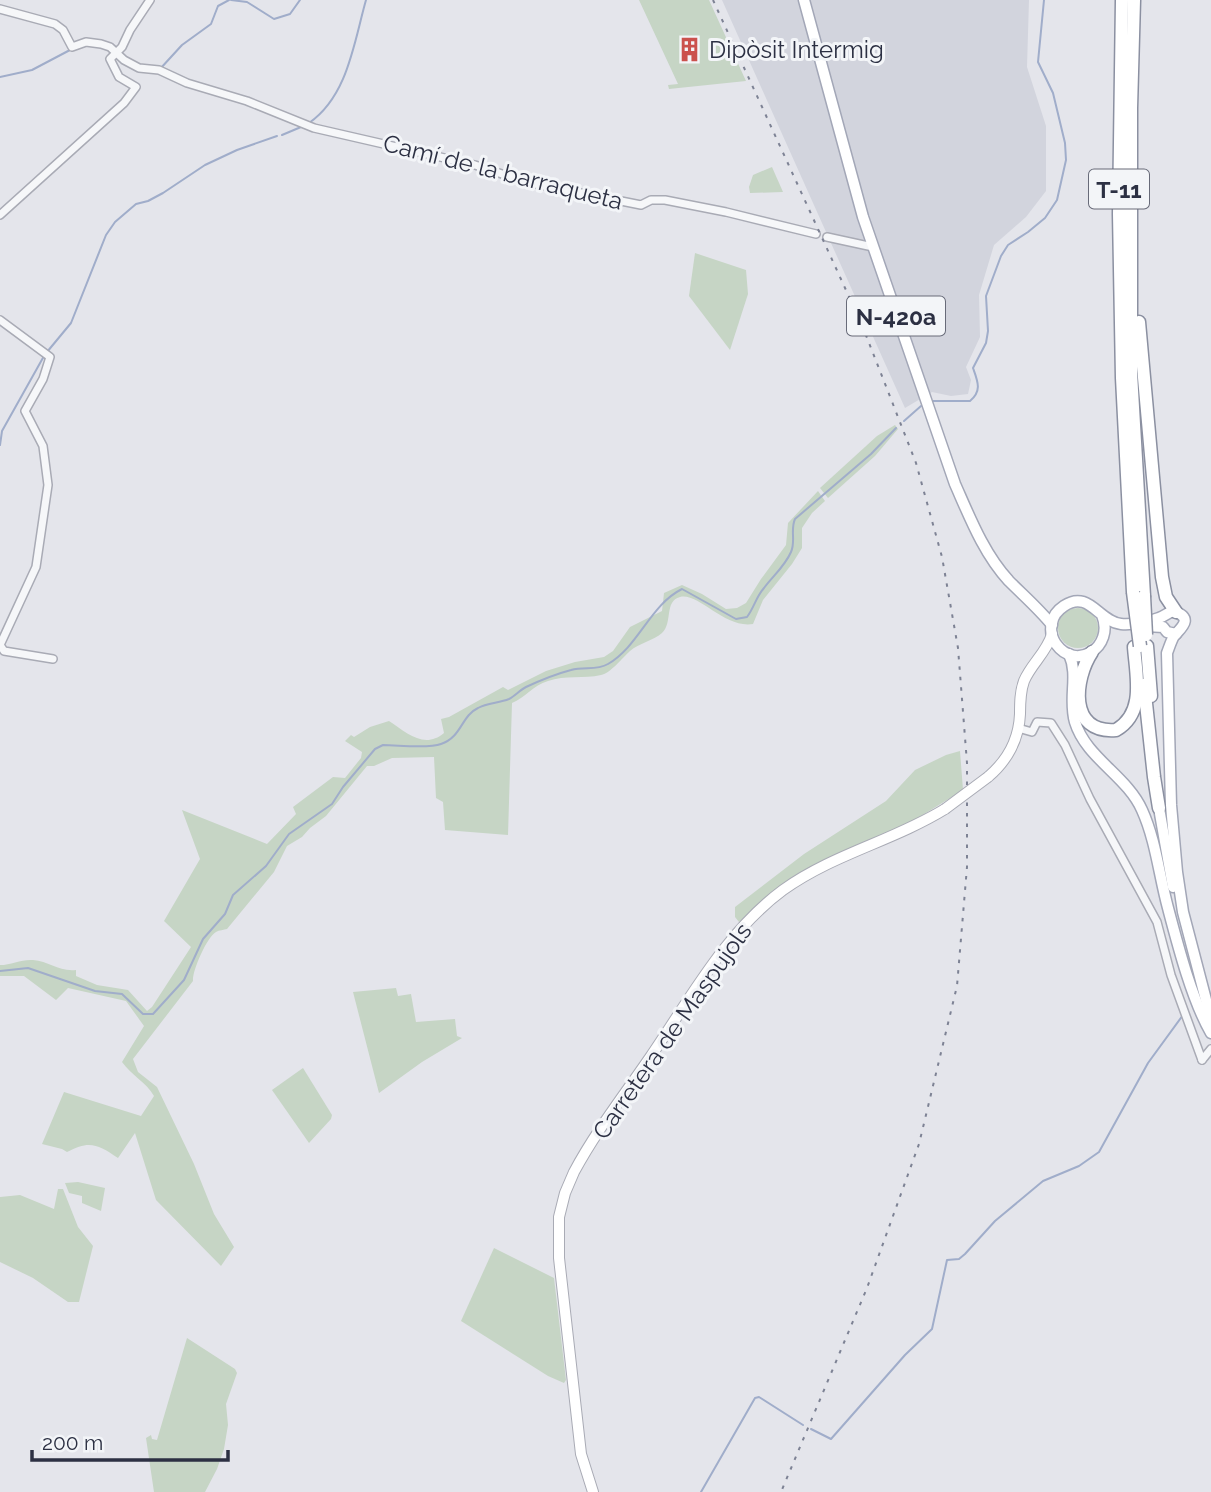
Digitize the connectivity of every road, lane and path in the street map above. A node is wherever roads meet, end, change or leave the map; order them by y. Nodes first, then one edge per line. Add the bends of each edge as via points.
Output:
1 (150, 0) edge
2 (807, 0) edge
3 (1122, 0) edge
4 (1133, 0) edge
5 (0, 9) edge
6 (117, 52) junction
7 (0, 215) edge
8 (816, 234) dead end
9 (827, 237) dead end
10 (873, 247) junction
11 (1131, 256) junction
12 (0, 320) edge
13 (1127, 375) junction
14 (1139, 594) junction
15 (1038, 607) junction
16 (1059, 609) junction
17 (1102, 615) junction
18 (1167, 618) junction
19 (1052, 629) junction
20 (1176, 634) junction
21 (1104, 638) junction
22 (1140, 646) junction
23 (1066, 652) junction
24 (1092, 652) junction
25 (53, 659) dead end
26 (1032, 666) junction
27 (1018, 728) junction
28 (1159, 808) joint
29 (1211, 1019) edge
30 (1211, 1031) edge
31 (1211, 1049) edge
32 (593, 1492) edge

1 - 6 street
2 - 10 main road, N-420a via 842,146
3 - 13 highway, T-11 via 1119,214
4 - 11 highway, T-11
5 - 6 street, Camí de la barraqueta via 55,24 72,47 94,42
6 - 7 street via 110,59 119,77 136,87
6 - 8 street, Camí de la barraqueta via 139,68 159,70 314,128 620,202 641,205 666,200
9 - 10 street
10 - 15 main road, N-420a via 937,437 970,519 993,561
11 - 13 highway, T-11
11 - 18 highway
12 - 25 street via 50,358 25,411 43,446 48,474 36,567 0,645 4,651
13 - 14 highway, T-11
13 - 14 highway, T-11 via 1131,568
14 - 22 highway, T-11, bridge
15 - 16 main road
15 - 19 main road, N-420a
16 - 17 main road via 1083,602
16 - 19 main road
17 - 18 main road via 1122,624
17 - 21 main road
18 - 20 main road via 1167,632
18 - 20 main road via 1182,615 1185,624
18 - 21 main road via 1154,625 1120,628
19 - 23 main road via 1056,644
19 - 26 street, Carretera de Maspujols via 1049,642
20 - 29 main road via 1167,653 1171,805 1184,912
21 - 24 main road
22 - 24 highway via 1136,706 1128,722 1116,730 1097,728 1080,709 1082,674
22 - 28 highway, T-11
23 - 24 main road
23 - 26 street via 1048,654
23 - 30 main road via 1075,671 1071,702 1075,724 1085,743 1140,806 1184,960
26 - 27 street, Carretera de Maspujols via 1021,691
27 - 31 street via 1032,732 1037,722 1051,723 1065,745 1157,922 1202,1060
27 - 32 street, Carretera de Maspujols, bridge via 1005,759 945,809 822,866 755,915 717,960 574,1172 559,1217 559,1258 582,1454
28 - 30 main road, T-11 via 1189,960

